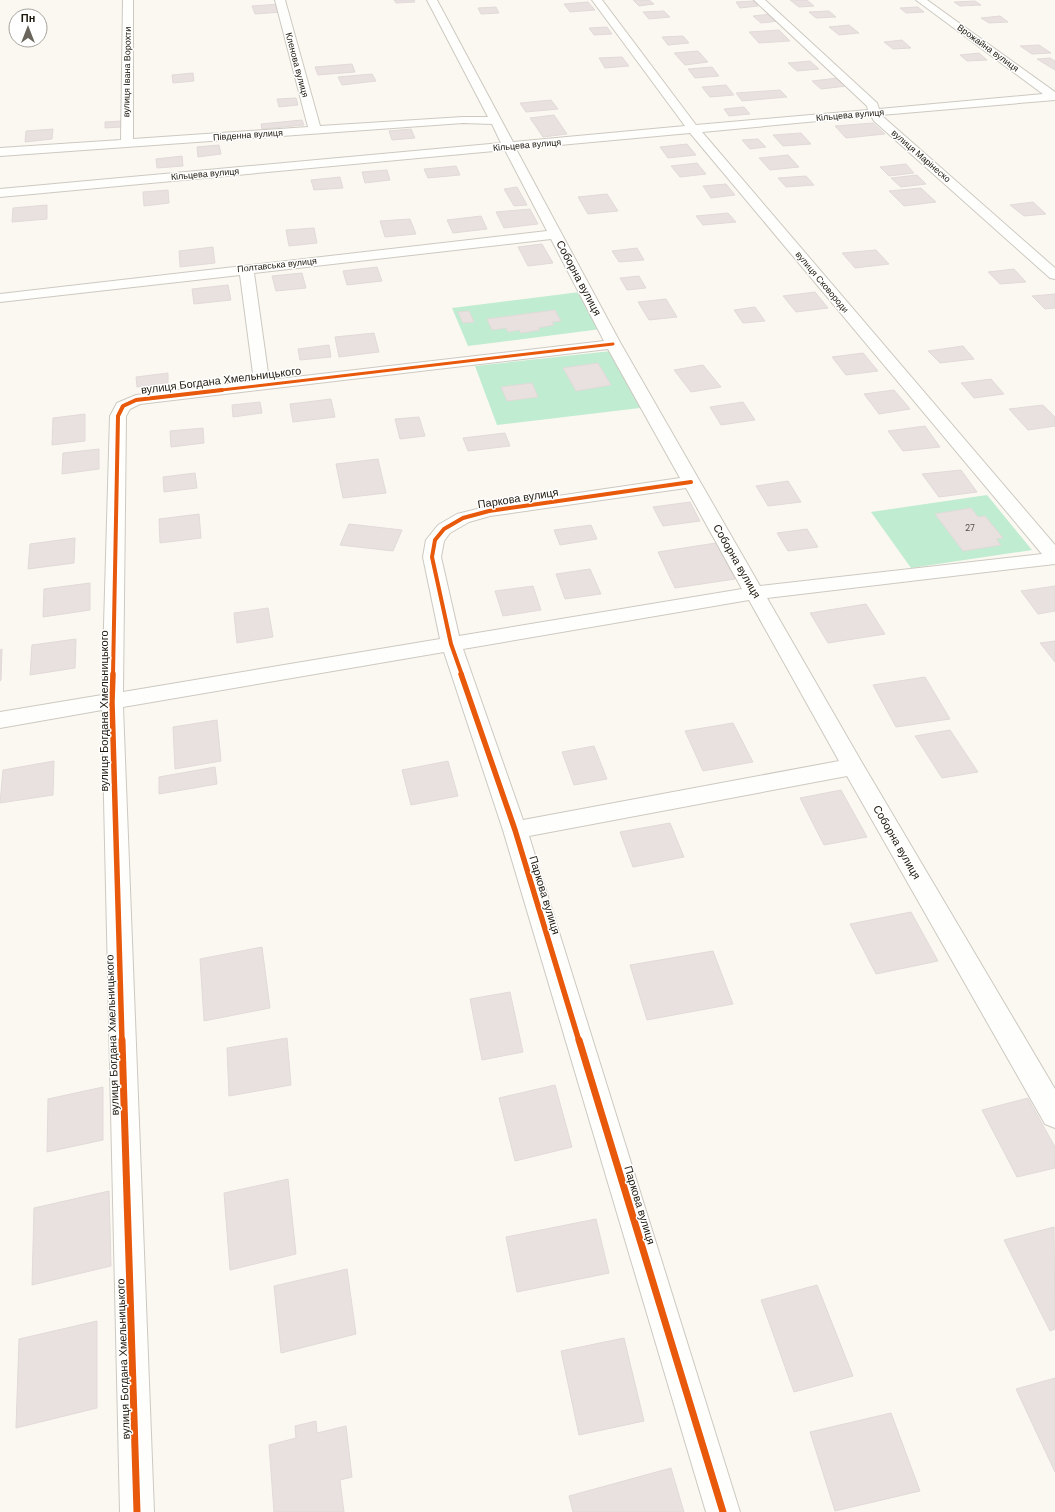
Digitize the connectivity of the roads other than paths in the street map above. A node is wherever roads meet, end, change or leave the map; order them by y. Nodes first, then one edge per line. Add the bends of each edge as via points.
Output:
1 (128, 0) edge
2 (280, 0) edge
3 (432, 0) edge
4 (597, 0) edge
5 (759, 0) edge
6 (921, 0) edge
7 (1055, 97) edge
8 (874, 113) junction
9 (495, 121) junction
10 (693, 129) junction
11 (315, 130) junction
12 (127, 143) junction
13 (508, 146) junction
14 (0, 152) edge
15 (0, 193) edge
16 (555, 234) junction
17 (246, 269) junction
18 (1055, 275) edge
19 (0, 298) edge
20 (613, 344) junction
21 (262, 385) junction
22 (691, 482) junction
23 (1055, 557) edge
24 (755, 593) junction
25 (451, 644) junction
26 (112, 702) junction
27 (0, 720) edge
28 (853, 767) junction
29 (515, 830) junction
30 (1055, 1115) edge
31 (138, 1512) edge
32 (723, 1512) edge

1 - 12 street, вулиця Івана Ворохти
2 - 11 street, Кленова вулиця
3 - 9 street, Соборна вулиця
4 - 10 street, вулиця Сковороди
5 - 8 street, вулиця Марінеско via 873,105
6 - 7 street, Врожайна вулиця
7 - 8 street, Кільцева вулиця
8 - 10 street, Кільцева вулиця
8 - 18 street, вулиця Марінеско
9 - 11 street, Південна вулиця via 463,120
9 - 13 street, Соборна вулиця
10 - 13 street, Кільцева вулиця
10 - 23 street, вулиця Сковороди
11 - 12 street, Південна вулиця
12 - 14 street, Південна вулиця
13 - 15 street, Кільцева вулиця
13 - 16 street, Соборна вулиця
16 - 17 street, Полтавська вулиця
16 - 20 street, Соборна вулиця
17 - 19 street, Полтавська вулиця
17 - 21 street
20 - 21 street, вулиця Богдана Хмельницького
20 - 22 street, Соборна вулиця
21 - 26 street, вулиця Богдана Хмельницького via 136,400 122,406 118,416
22 - 24 street, Соборна вулиця
22 - 25 street, Паркова вулиця via 489,511 462,518 444,529 435,540 432,557
23 - 24 street
24 - 25 street
24 - 28 street, Соборна вулиця
25 - 26 street
25 - 29 street, Паркова вулиця
26 - 27 street
26 - 31 street, вулиця Богдана Хмельницького
28 - 29 street
28 - 30 street, Соборна вулиця
29 - 32 street, Паркова вулиця

